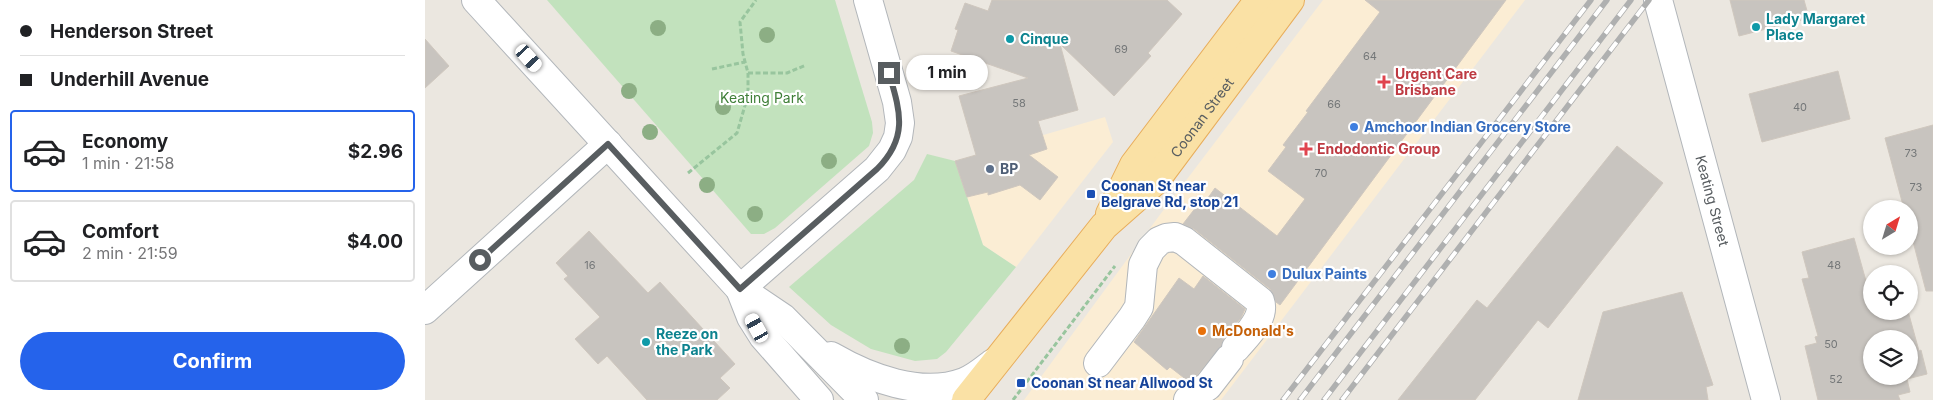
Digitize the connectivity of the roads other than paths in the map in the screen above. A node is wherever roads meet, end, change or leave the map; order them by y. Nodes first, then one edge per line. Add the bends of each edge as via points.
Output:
1 (477, 0) edge
2 (868, 0) edge
3 (1259, 0) edge
4 (1290, 0) edge
5 (1657, 0) edge
6 (608, 144) junction
7 (1104, 226) junction
8 (740, 289) junction
9 (425, 310) edge
10 (799, 333) junction
11 (997, 361) junction
12 (1098, 363) dead end
13 (819, 400) edge
14 (864, 400) edge
15 (966, 400) edge
16 (1188, 400) edge
17 (1766, 400) edge

1 - 6 street
2 - 8 street via 899,110 895,145 877,169
3 - 7 main road, Coonan Street via 1134,165
4 - 7 main road, Coonan Street via 1155,181
5 - 17 street, Keating Street
6 - 8 street
6 - 9 street
7 - 11 main road, Coonan Street
8 - 10 street
8 - 13 street via 763,336
10 - 11 street via 858,370 920,388 962,383
10 - 14 street
11 - 15 main road, Coonan Street
12 - 16 street via 1139,307 1142,271 1147,256 1159,241 1171,237 1185,241 1260,301 1262,306 1260,316 1208,386

